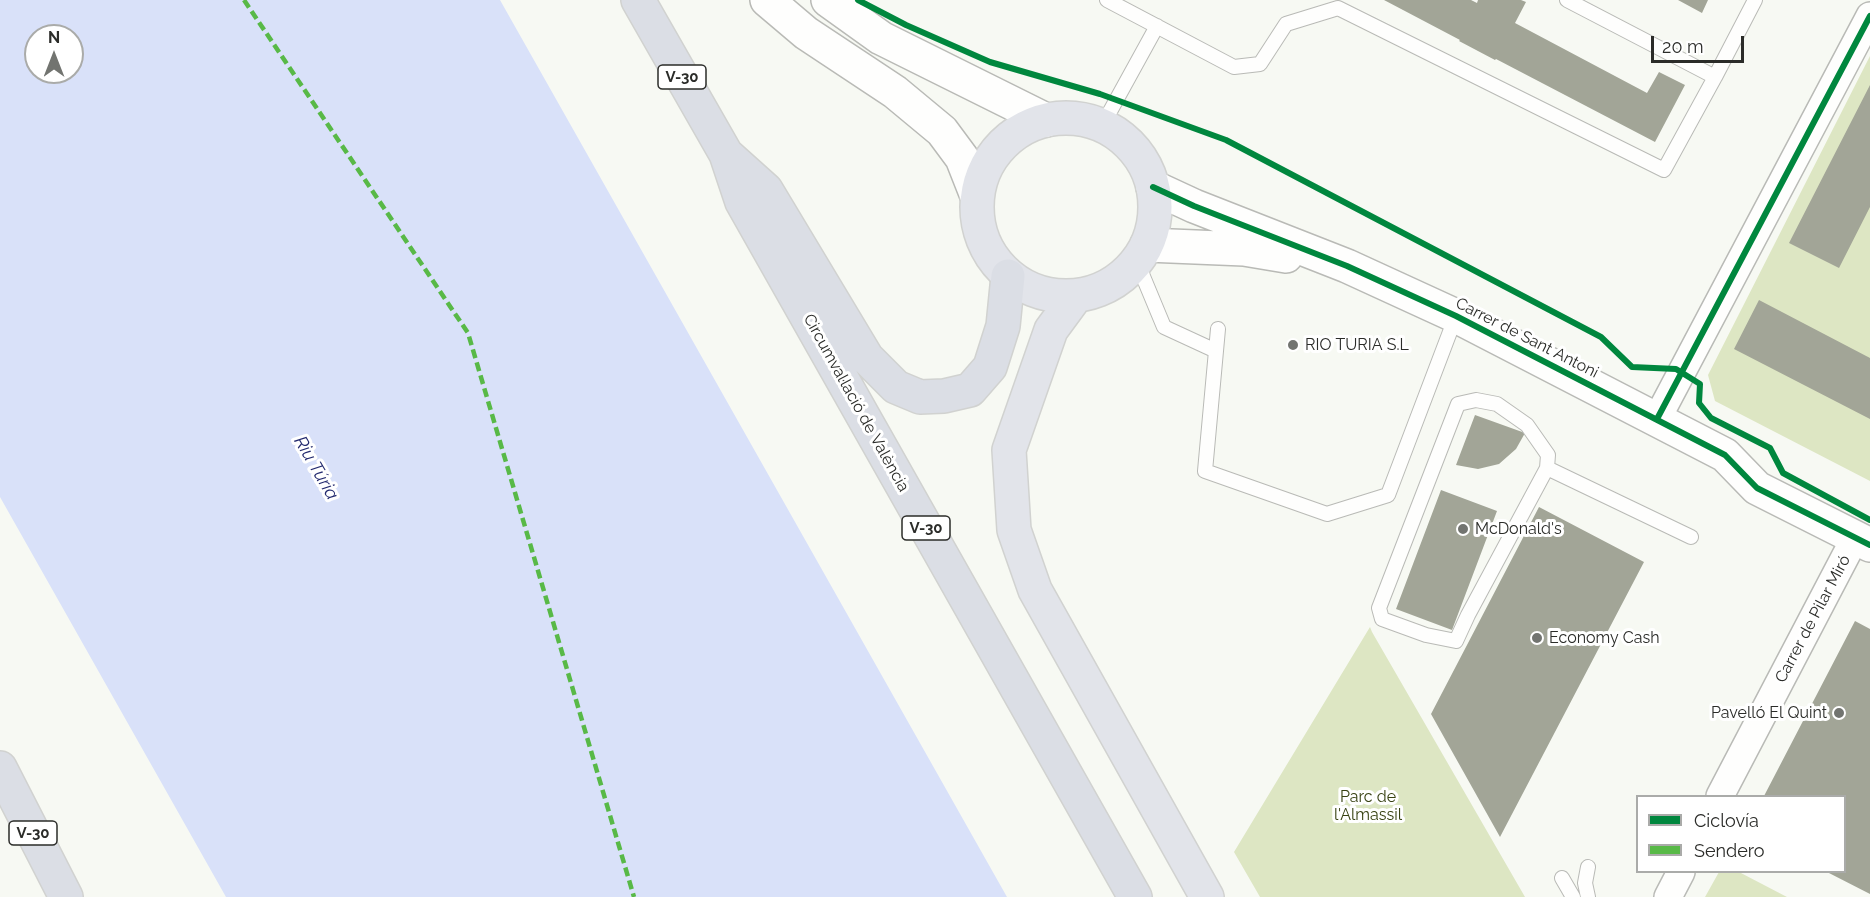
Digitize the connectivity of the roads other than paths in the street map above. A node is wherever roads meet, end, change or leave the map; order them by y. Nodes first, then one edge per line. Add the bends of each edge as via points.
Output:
1 (638, 0) edge
2 (767, 0) edge
3 (828, 0) edge
4 (1107, 0) edge
5 (1567, 0) edge
6 (1755, 0) edge
7 (1870, 16) edge
8 (1156, 26) junction
9 (1715, 77) junction
10 (1046, 120) junction
11 (1102, 126) junction
12 (726, 154) junction
13 (1153, 187) junction
14 (977, 196) junction
15 (1142, 254) junction
16 (1347, 266) junction
17 (1008, 276) junction
18 (1077, 296) junction
19 (1456, 316) junction
20 (1218, 328) dead end
21 (1216, 351) junction
22 (1657, 420) junction
23 (1547, 468) junction
24 (1691, 537) dead end
25 (1863, 541) edge
26 (0, 768) edge
27 (1721, 795) edge
28 (1588, 867) dead end
29 (1680, 873) edge
30 (1562, 878) dead end
31 (66, 897) edge
32 (1135, 897) edge
33 (1207, 897) edge
34 (1572, 897) edge
35 (1588, 897) edge
36 (1668, 897) edge

1 - 12 highway, Circumval·lació de València / V-30
2 - 14 street via 806,33 895,92 942,131 962,158
3 - 10 street via 881,38
4 - 8 lane
5 - 9 lane
6 - 9 lane
7 - 22 street
8 - 9 lane via 1234,67 1260,64 1286,24 1338,8 1664,170
8 - 11 lane
10 - 11 highway via 1083,119
10 - 14 highway via 1023,129 998,148 984,172
11 - 13 highway via 1126,140 1139,155
12 - 17 highway via 766,190 867,358 897,387 920,397 970,390 990,367 1003,327
12 - 32 highway, Circumval·lació de València / V-30 via 742,202
13 - 15 highway via 1154,226
13 - 16 street, Carrer de Sant Antoni
14 - 17 highway via 983,242
15 - 16 street, Carrer de Sant Antoni via 1244,249
15 - 18 highway via 1108,286
15 - 21 lane via 1164,327
16 - 19 street, Carrer de Sant Antoni
17 - 18 highway via 1044,294
18 - 33 highway via 1051,330 1009,450 1014,530 1035,590
19 - 21 lane via 1388,495 1327,514 1205,471
19 - 22 street, Carrer de Sant Antoni
20 - 21 lane
22 - 25 street, Carrer de Sant Antoni via 1725,455 1757,488
23 - 23 lane via 1548,455 1527,425 1497,404 1476,400 1458,404 1383,594 1379,608 1382,619 1456,641
23 - 24 lane
25 - 27 street, Carrer de Pilar Miró
26 - 31 highway, V-30
28 - 35 lane
29 - 36 street
30 - 34 lane

